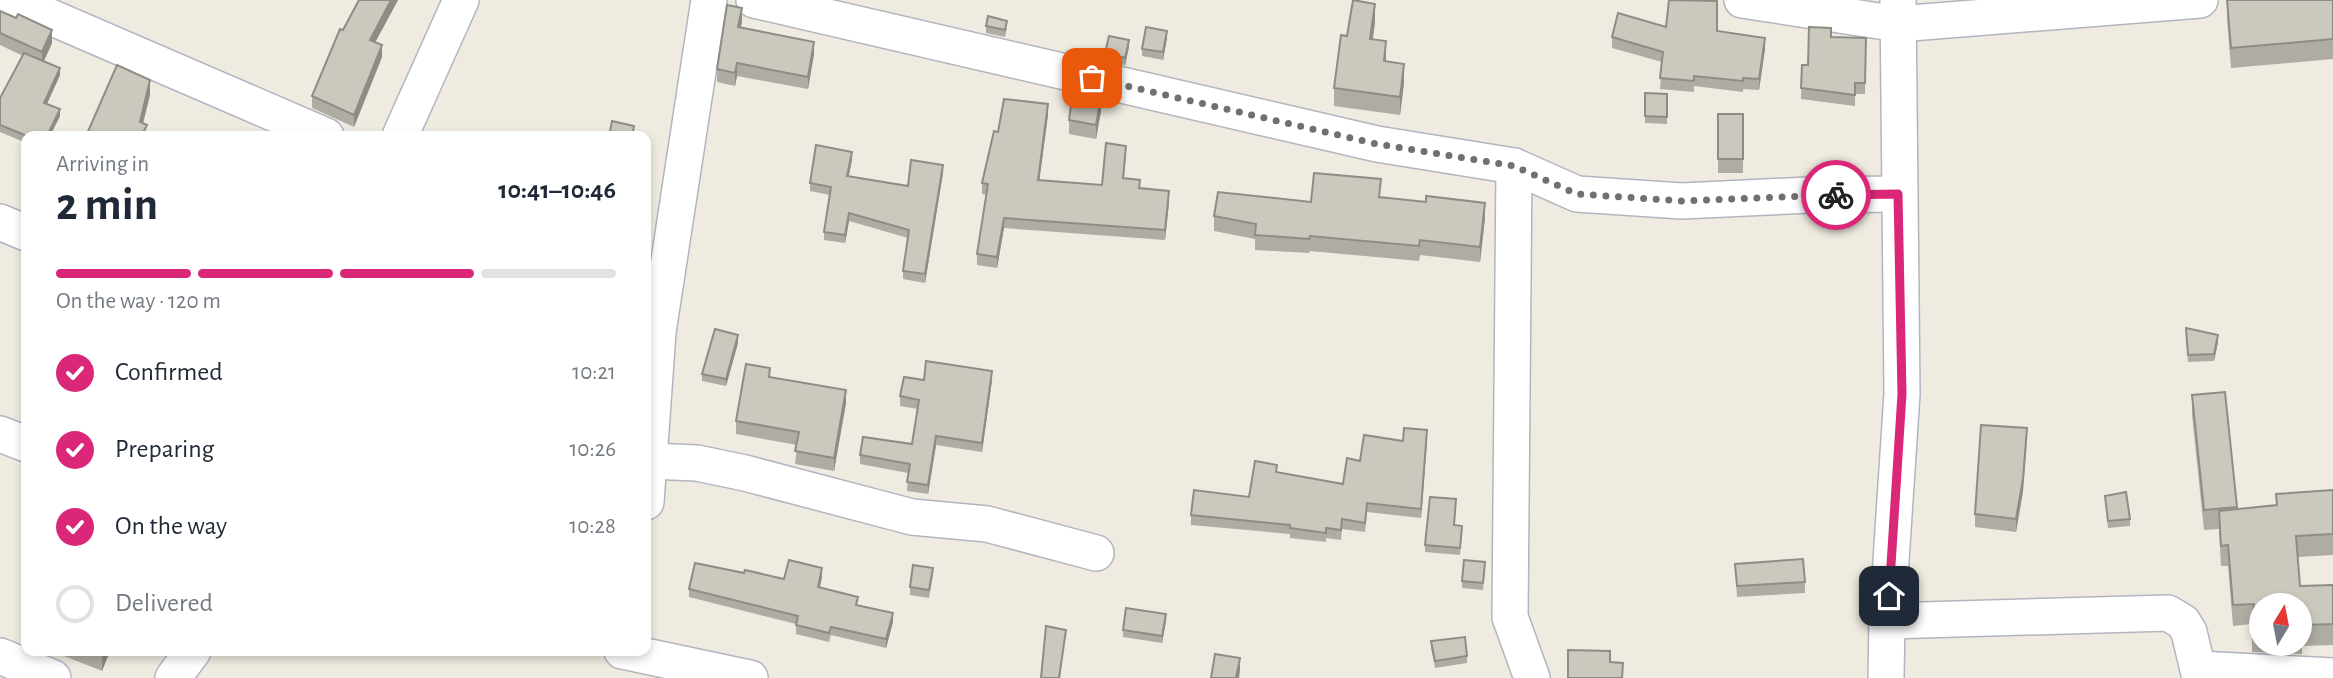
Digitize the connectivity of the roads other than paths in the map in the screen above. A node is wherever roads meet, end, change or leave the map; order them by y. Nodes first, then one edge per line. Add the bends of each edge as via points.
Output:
1 (11, 0) edge
2 (461, 0) edge
3 (709, 0) edge
4 (754, 0) edge
5 (1742, 0) edge
6 (2200, 0) edge
7 (1898, 12) edge
8 (314, 131) edge
9 (402, 131) edge
10 (1514, 166) junction
11 (1898, 194) junction
12 (0, 222) edge
13 (21, 231) edge
14 (0, 433) edge
15 (21, 442) edge
16 (651, 445) edge
17 (651, 461) edge
18 (1096, 554) dead end
19 (1887, 621) junction
20 (0, 656) edge
21 (189, 656) edge
22 (627, 658) edge
23 (2199, 673) edge
24 (2333, 676) edge
25 (53, 678) edge
26 (173, 678) edge
27 (750, 678) edge
28 (1532, 678) edge
29 (1886, 678) edge

1 - 8 street
2 - 9 street
3 - 16 street via 658,332
4 - 10 street via 1377,144
5 - 7 street
6 - 7 street
7 - 11 street
10 - 11 street via 1577,194 1682,201
10 - 28 street via 1510,617
11 - 19 street via 1902,394
12 - 13 street
14 - 15 street
17 - 18 street via 697,463 745,473 912,517 986,524
19 - 23 street via 2168,613 2189,632
19 - 29 street
20 - 25 street
21 - 26 street
22 - 27 street
23 - 24 street

